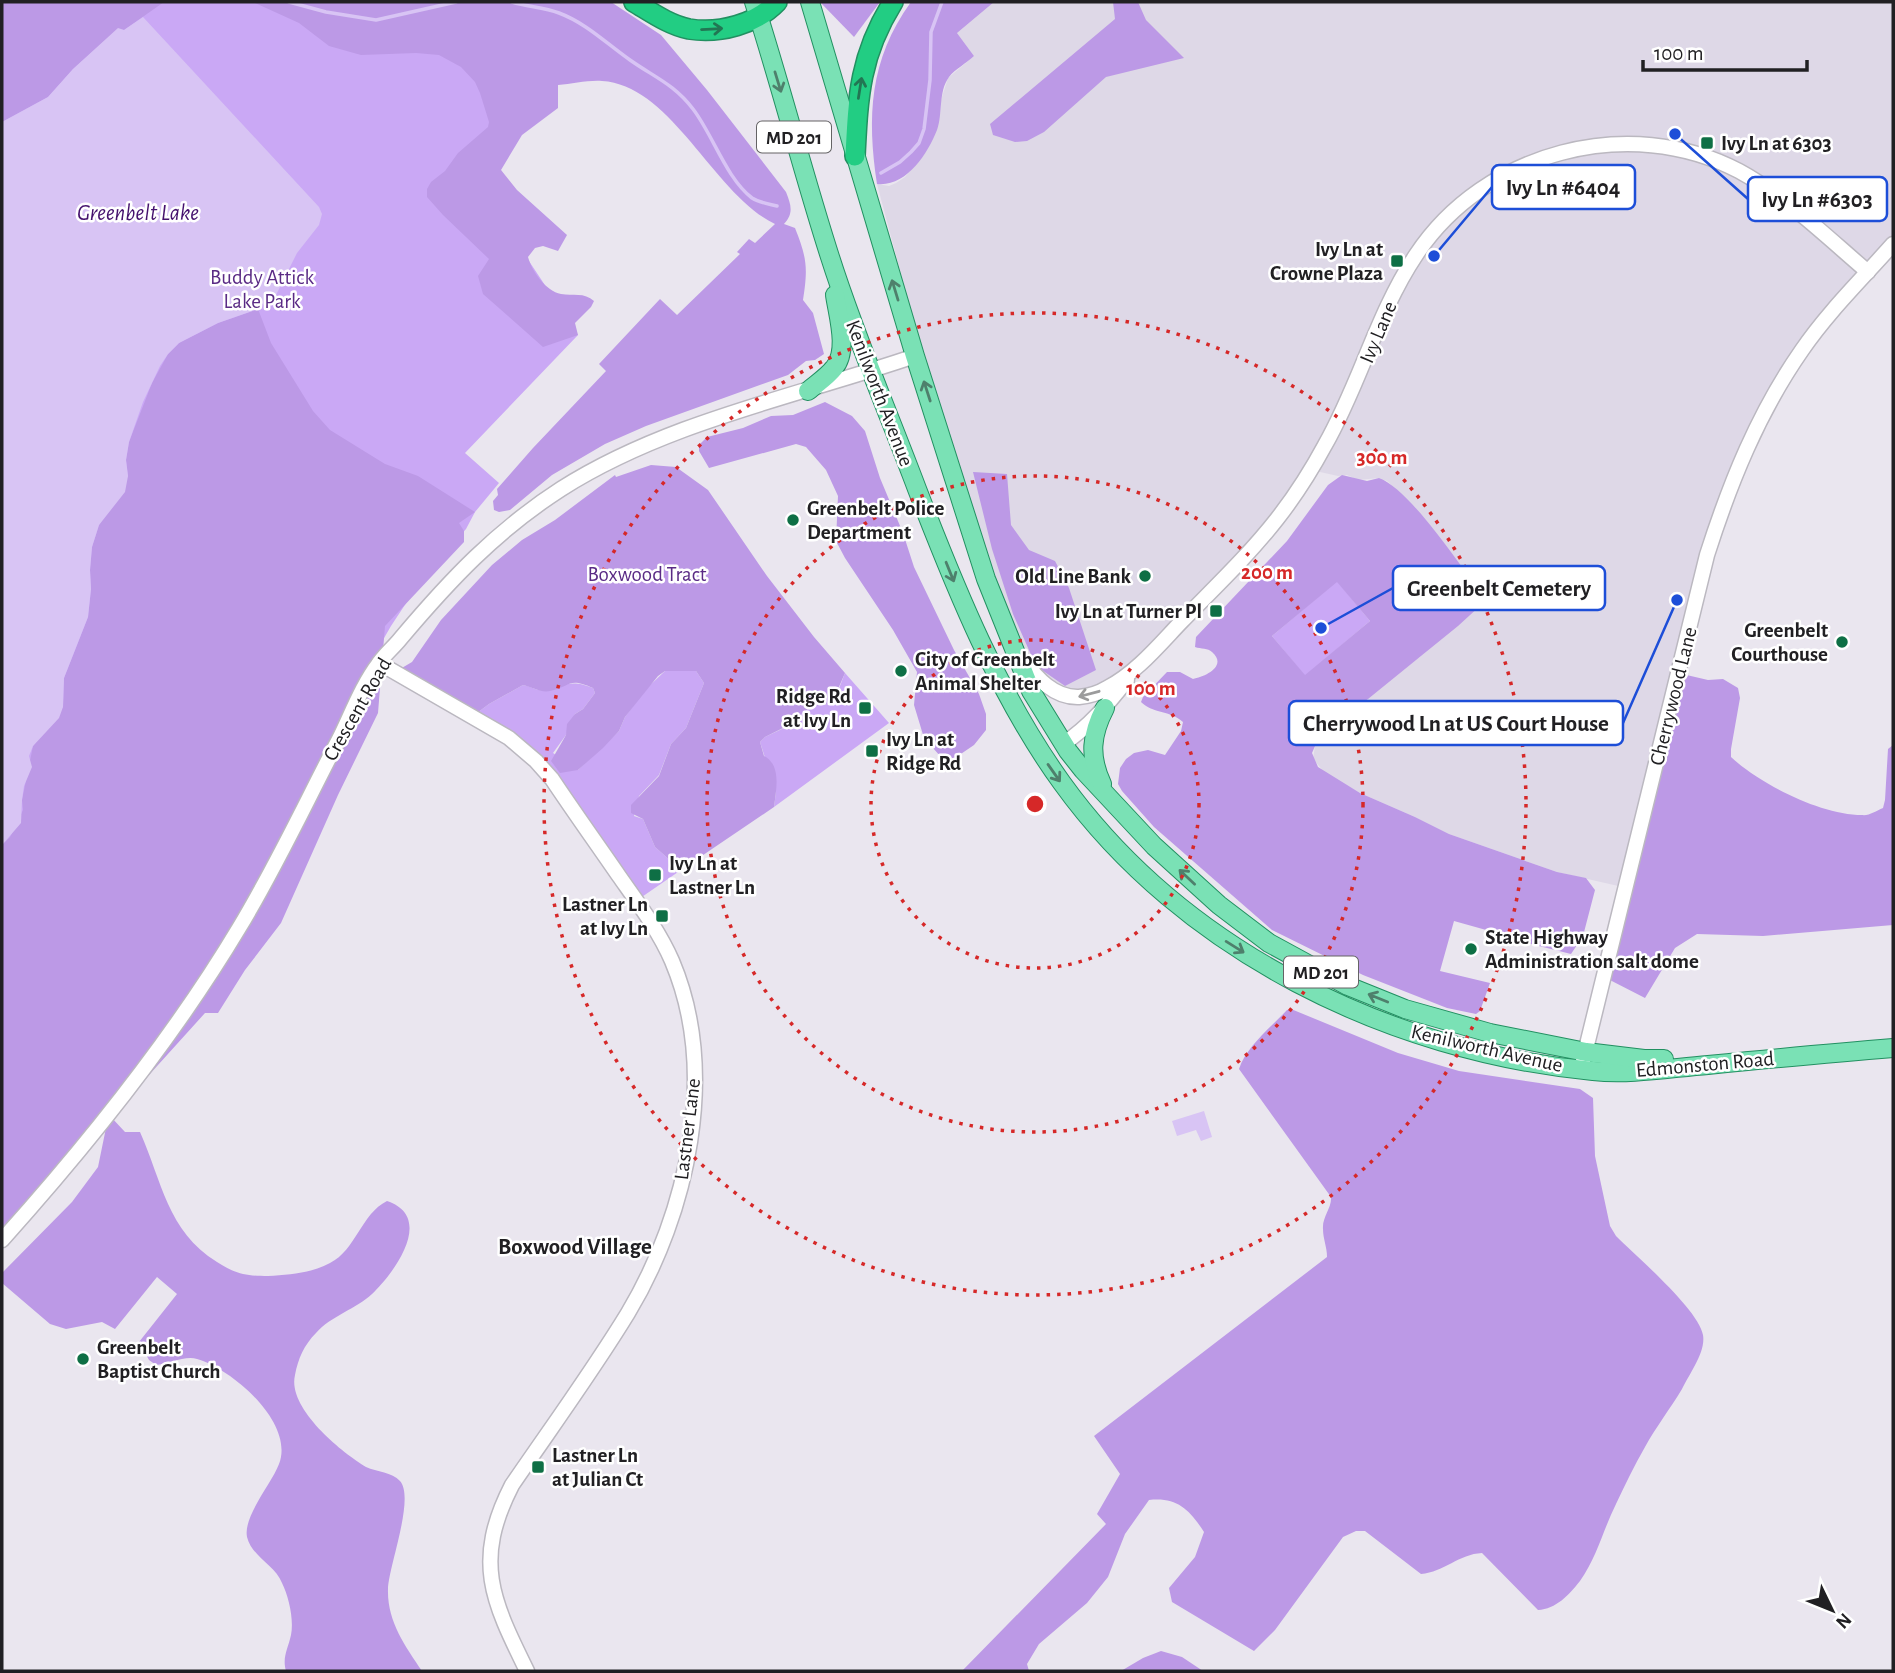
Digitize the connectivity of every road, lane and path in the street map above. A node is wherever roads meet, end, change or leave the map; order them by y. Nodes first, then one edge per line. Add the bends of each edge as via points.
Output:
1 (634, 2) edge
2 (777, 2) edge
3 (810, 2) edge
4 (892, 2) edge
5 (756, 9) edge
6 (855, 156) junction
7 (1893, 244) edge
8 (830, 257) junction
9 (1868, 272) junction
10 (915, 356) junction
11 (870, 371) junction
12 (808, 391) junction
13 (1014, 648) junction
14 (1146, 658) junction
15 (379, 663) junction
16 (1105, 708) junction
17 (1020, 714) junction
18 (1063, 744) junction
19 (1107, 797) junction
20 (1893, 1048) edge
21 (1583, 1060) junction
22 (2, 1240) edge
23 (527, 1671) edge

1 -> 5 highway via 689,29 726,28
2 - 5 highway
3 - 6 main road, Kenilworth Avenue / MD 201
6 -> 4 highway via 860,82 873,36
5 -> 8 main road, Kenilworth Avenue / MD 201
10 -> 6 main road, Kenilworth Avenue / MD 201
7 - 9 street, Cherrywood Lane
8 - 11 main road, Kenilworth Avenue / MD 201
8 - 12 main road via 841,353 834,369
9 - 14 street, Ivy Lane via 1770,191 1737,170 1701,157 1618,144 1573,148 1519,167 1472,195 1427,239 1396,289 1342,411 1301,486 1253,548
9 - 21 street, Cherrywood Lane via 1834,308 1796,360 1729,489 1707,555
10 - 11 street, Crescent Road
13 -> 10 main road, Kenilworth Avenue / MD 201 via 986,579
11 - 12 street, Crescent Road
11 -> 17 main road, Kenilworth Avenue / MD 201 via 966,611
12 - 15 street, Crescent Road via 662,439 561,489 487,544
14 -> 13 street, Ivy Lane via 1107,688 1075,697 1046,686
13 - 18 main road, Kenilworth Avenue / MD 201 via 1031,691
14 - 16 street, Ivy Lane
15 - 22 street, Crescent Road via 220,960 127,1091
15 - 23 street, Lastner Lane via 509,738 552,779 657,932 678,976 693,1037 693,1120 678,1198 662,1243 628,1313 512,1485 492,1534 495,1601
16 - 18 street, Ivy Lane
16 - 19 main road via 1092,746 1095,769
17 - 18 main road via 1045,739
17 -> 21 main road, Kenilworth Avenue / MD 201 via 1047,762 1092,821 1154,884 1228,943 1318,994 1403,1030 1487,1053
18 - 19 main road, Kenilworth Avenue / MD 201
21 -> 19 main road, Kenilworth Avenue / MD 201 via 1405,1009 1301,962 1219,905
20 - 21 main road, Edmonston Road / MD 201 via 1829,1054

